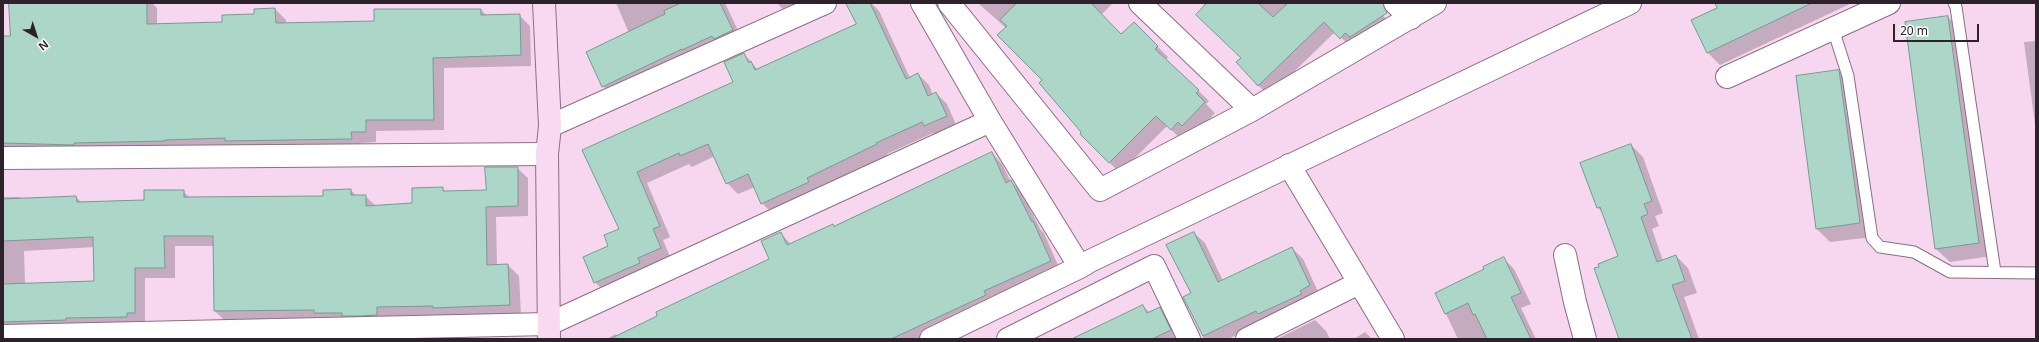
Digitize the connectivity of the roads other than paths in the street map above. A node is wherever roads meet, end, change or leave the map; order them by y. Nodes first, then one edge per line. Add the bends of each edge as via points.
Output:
1 (544, 3) edge
2 (825, 3) edge
3 (922, 3) edge
4 (949, 3) edge
5 (1140, 3) edge
6 (1395, 3) edge
7 (1434, 3) edge
8 (1630, 3) edge
9 (1889, 3) edge
10 (1954, 3) edge
11 (1411, 18) junction
12 (1833, 29) junction
13 (1727, 77) dead end
14 (1252, 110) junction
15 (990, 121) junction
16 (550, 126) junction
17 (547, 154) junction
18 (3, 158) edge
19 (1289, 165) junction
20 (1565, 255) dead end
21 (1080, 267) junction
22 (1995, 272) junction
23 (2036, 273) edge
24 (1359, 283) junction
25 (549, 331) edge
26 (3, 336) edge
27 (931, 339) edge
28 (1008, 339) edge
29 (1189, 339) edge
30 (1247, 339) edge
31 (1392, 339) edge
32 (1585, 339) edge

1 - 16 street
2 - 16 street
3 - 15 street
4 - 14 street via 1100,190
5 - 14 street
6 - 11 street
7 - 11 street
8 - 19 street
9 - 12 street
10 - 22 lane
11 - 14 street
12 - 13 street
12 - 22 lane via 1848,76 1872,238 1880,247 1914,252 1950,272
15 - 21 street
15 - 25 street
16 - 17 street
17 - 18 street
17 - 25 street
19 - 21 street
19 - 24 street
20 - 32 street
21 - 27 street
22 - 23 lane
24 - 30 street
24 - 31 street
25 - 26 street
28 - 29 street via 1154,266

